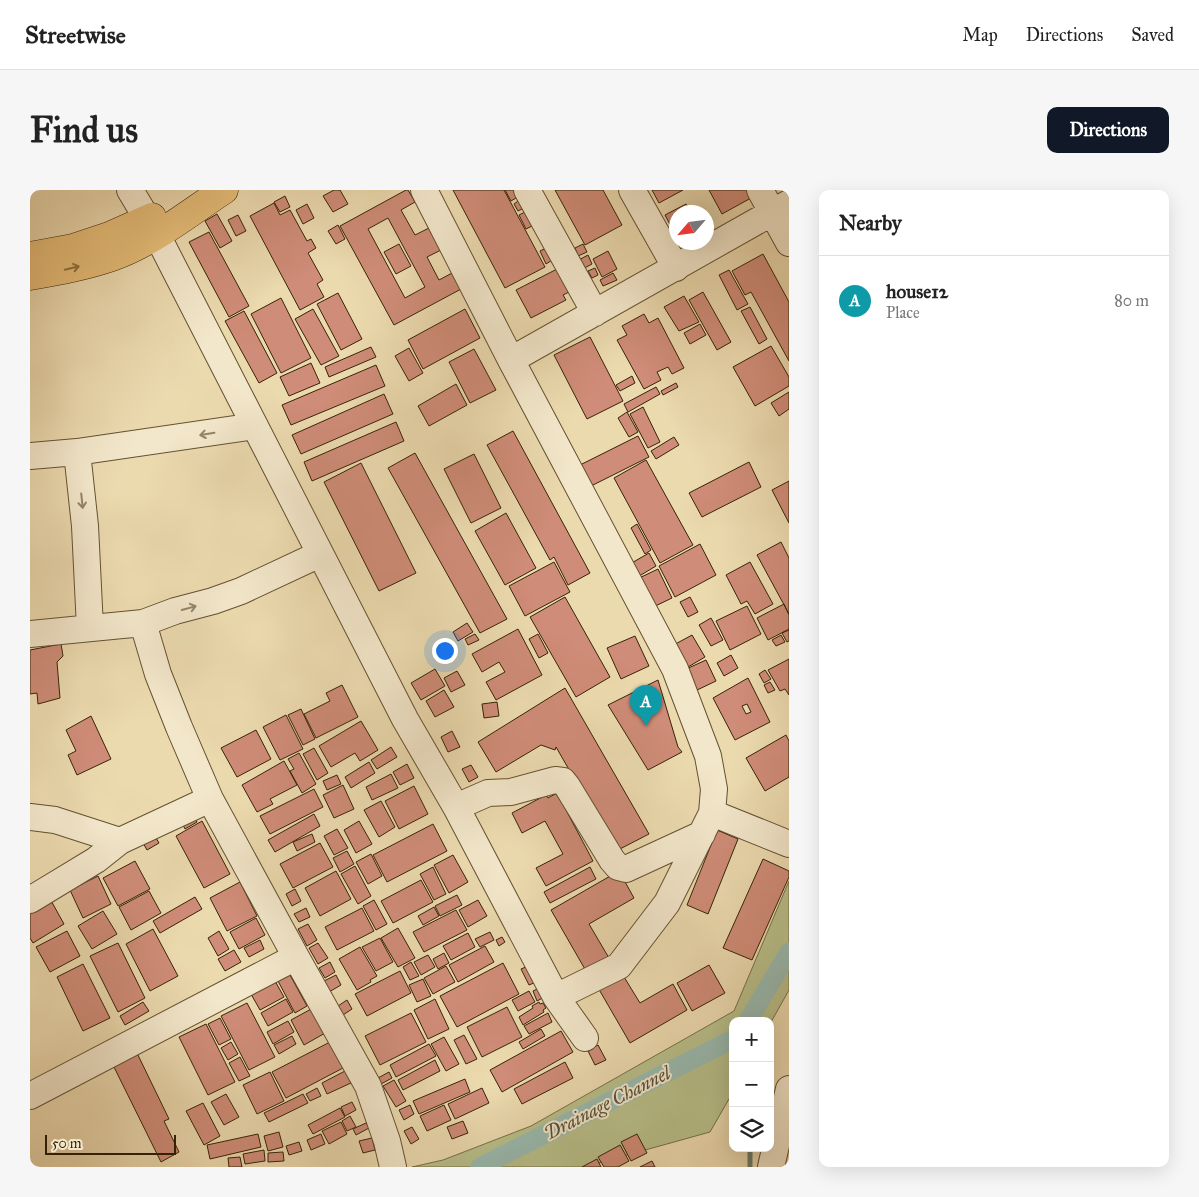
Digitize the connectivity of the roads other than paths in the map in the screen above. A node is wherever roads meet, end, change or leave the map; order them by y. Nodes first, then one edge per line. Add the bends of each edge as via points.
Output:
1 (130, 190) edge
2 (193, 190) edge
3 (224, 190) edge
4 (424, 190) edge
5 (528, 190) edge
6 (632, 190) edge
7 (760, 190) edge
8 (781, 208) edge
9 (153, 227) junction
10 (789, 243) edge
11 (111, 246) junction
12 (30, 256) edge
13 (676, 268) junction
14 (30, 276) edge
15 (595, 313) junction
16 (511, 360) junction
17 (255, 426) junction
18 (77, 452) junction
19 (30, 456) edge
20 (320, 554) junction
21 (143, 623) junction
22 (90, 628) junction
23 (30, 634) edge
24 (210, 799) junction
25 (456, 807) junction
26 (30, 818) edge
27 (707, 824) junction
28 (120, 841) junction
29 (789, 844) edge
30 (30, 900) edge
31 (296, 957) junction
32 (556, 997) junction
33 (585, 1038) dead end
34 (789, 1089) edge
35 (30, 1096) edge
36 (393, 1167) edge
37 (771, 1167) edge

1 - 9 street
2 - 9 main road
3 - 9 main road
4 - 16 street
5 - 15 street
6 - 13 street
7 - 8 street
8 - 10 street
8 - 13 street
9 - 11 main road
9 - 17 street
11 - 12 main road via 73,248
14 -> 11 main road via 76,267
13 - 15 street
15 - 16 street
16 - 27 street via 675,669 708,756 714,789
17 -> 18 street
17 - 20 street
18 - 19 street
18 -> 22 street via 85,526
21 -> 20 street via 241,591
20 - 25 street via 405,719
21 - 22 street
21 - 24 street via 158,674
22 - 23 street
24 - 28 street
24 - 31 street
25 - 27 street via 488,793 511,792 555,780 563,781 612,860 618,867 626,869
25 - 32 street
26 - 28 street via 55,820
27 - 29 street
27 - 32 street via 667,903 619,966
28 - 30 street via 96,860
31 - 35 street
31 - 36 street via 368,1086
32 - 33 street
34 - 37 street

